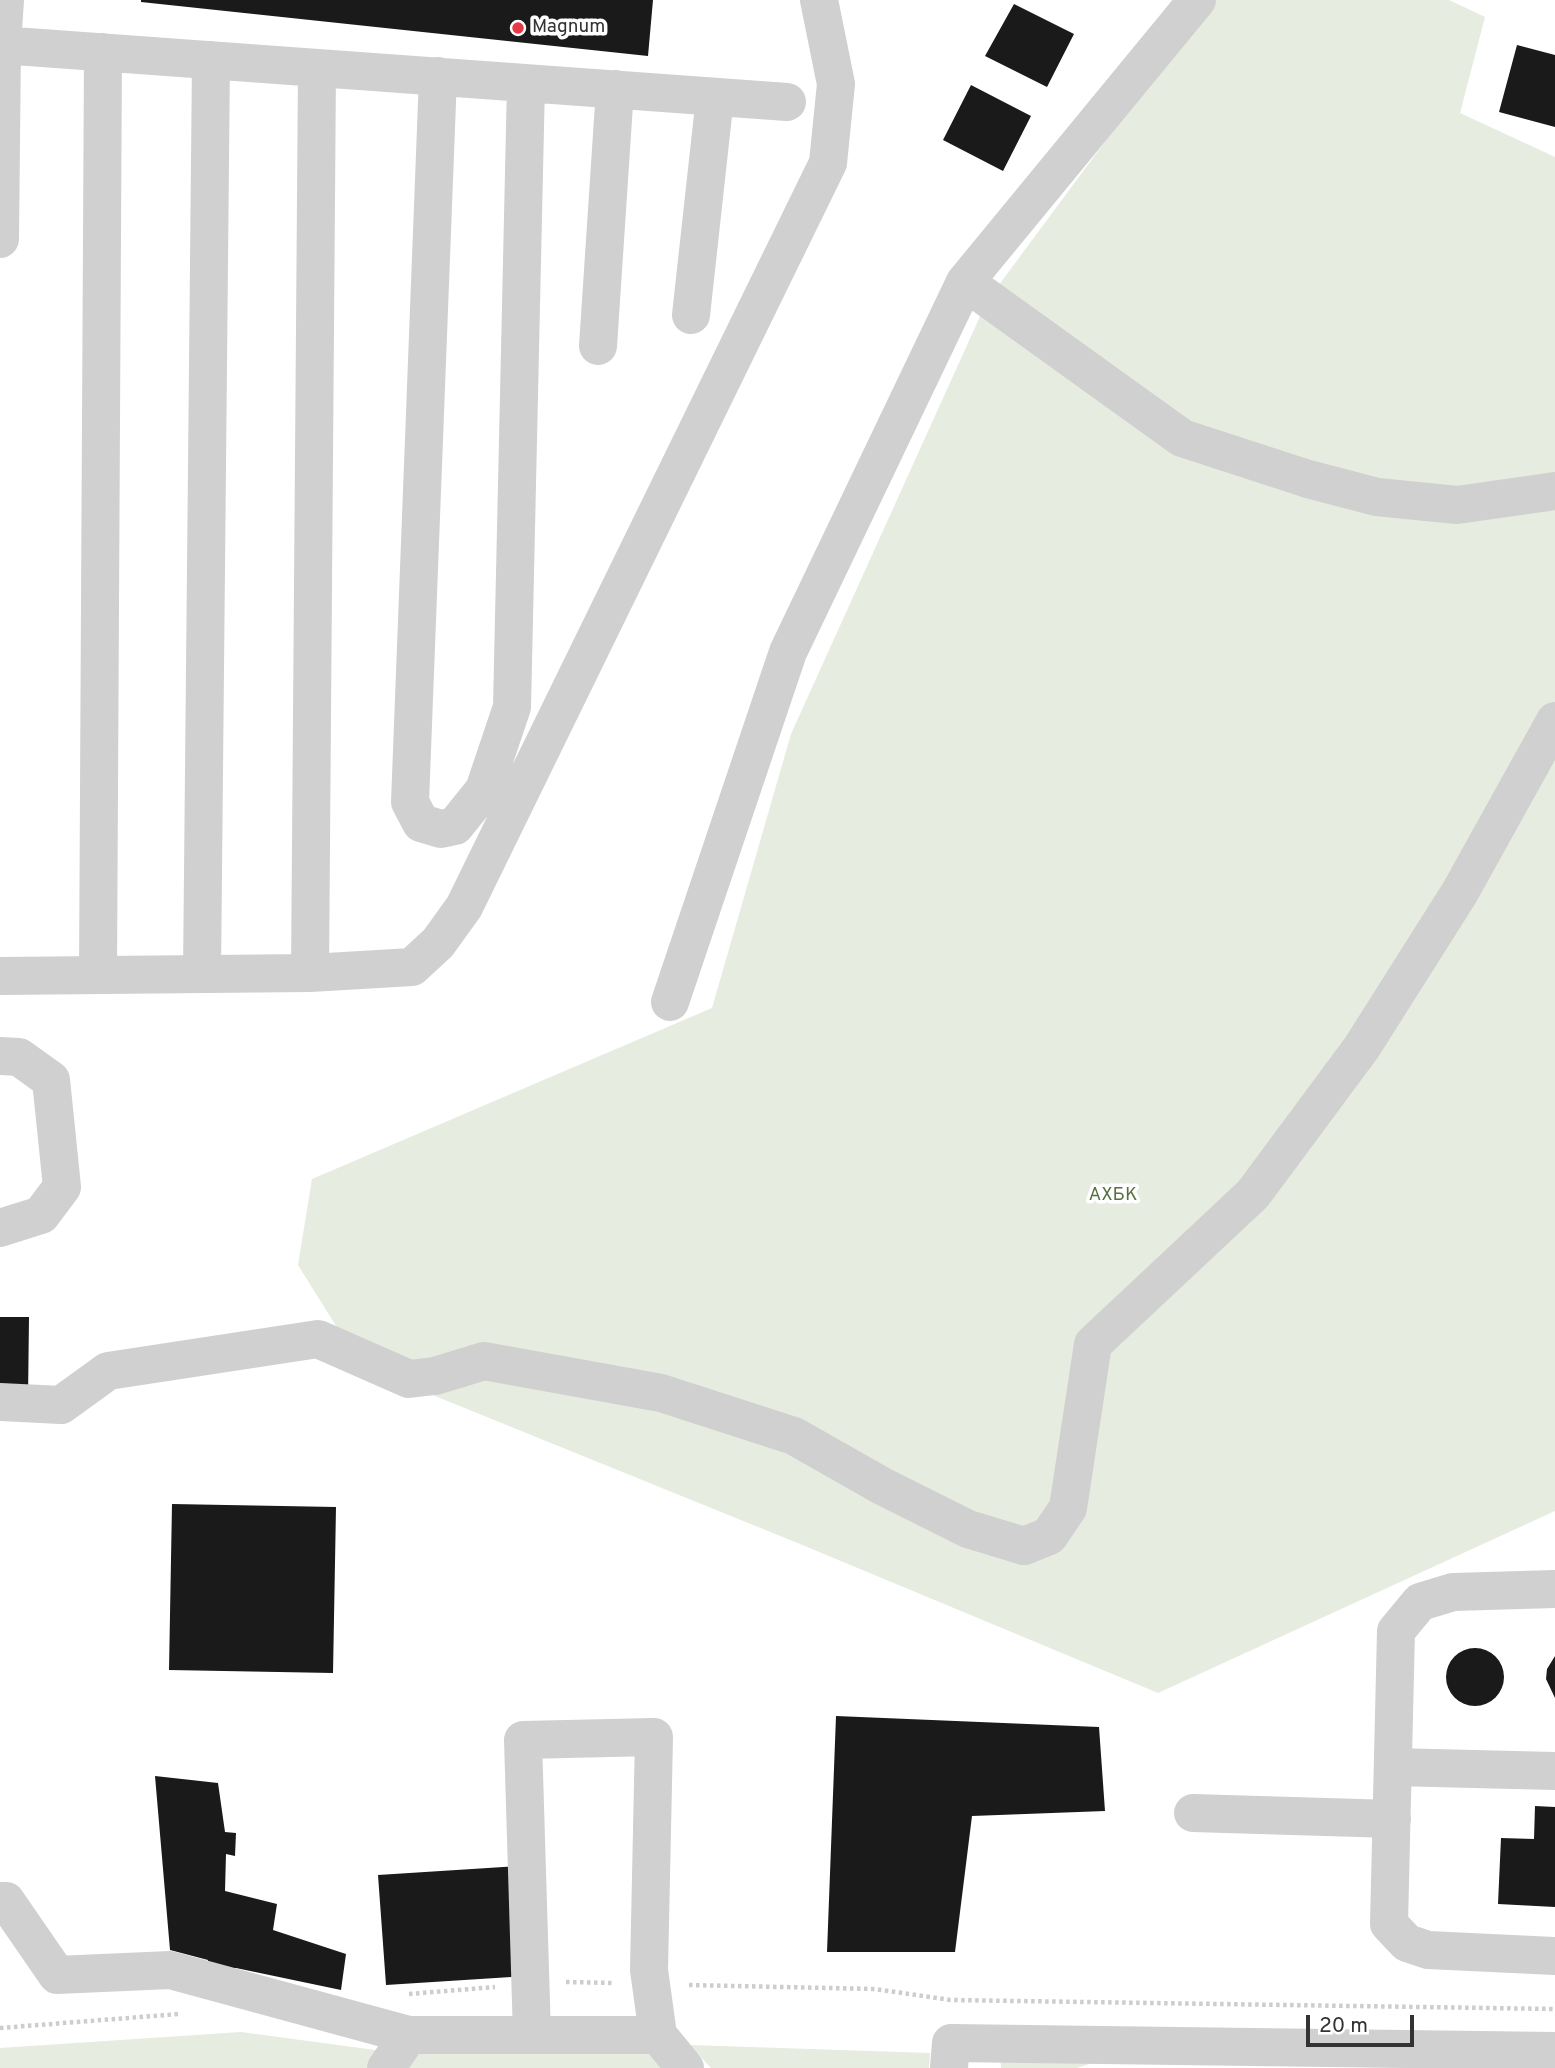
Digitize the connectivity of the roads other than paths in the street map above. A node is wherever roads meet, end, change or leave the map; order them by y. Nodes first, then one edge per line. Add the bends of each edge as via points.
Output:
1 (5, 0) edge
2 (819, 0) edge
3 (1198, 0) edge
4 (1, 45) edge
5 (103, 52) junction
6 (211, 60) junction
7 (317, 68) junction
8 (438, 76) junction
9 (526, 83) junction
10 (615, 89) junction
11 (715, 97) junction
12 (788, 102) dead end
13 (0, 239) edge
14 (965, 282) junction
15 (691, 315) dead end
16 (597, 346) dead end
17 (1555, 491) edge
18 (1555, 721) edge
19 (310, 973) junction
20 (202, 974) junction
21 (98, 975) junction
22 (0, 976) edge
23 (670, 1002) dead end
24 (0, 1056) edge
25 (0, 1228) edge
26 (0, 1402) edge
27 (1555, 1589) edge
28 (1393, 1767) junction
29 (1555, 1771) edge
30 (1193, 1813) dead end
31 (1392, 1819) junction
32 (0, 1901) edge
33 (1555, 1955) edge
34 (392, 2030) junction
35 (532, 2035) junction
36 (658, 2035) junction
37 (1197, 2047) junction
38 (1555, 2051) edge
39 (386, 2068) edge
40 (685, 2068) edge
41 (949, 2068) edge
42 (1117, 2068) edge

1 - 4 street
2 - 19 street via 836,83 828,163 464,907 438,943 412,967
3 - 14 street
4 - 5 street
4 - 13 street
5 - 6 street
5 - 21 street
6 - 7 street
6 - 20 street
7 - 8 street
7 - 19 street
8 - 9 street
8 - 9 street via 410,802 421,823 441,829 455,826 484,790 512,707
9 - 10 street
10 - 11 street
10 - 16 street
11 - 12 street
11 - 15 street
14 - 17 street via 1182,438 1377,497 1457,505
14 - 23 street via 788,652
18 - 26 street via 1460,892 1362,1047 1253,1194 1093,1344 1068,1507 1049,1536 1024,1546 968,1529 794,1436 661,1393 484,1362 409,1379 318,1339 108,1371 61,1405
19 - 20 street
20 - 21 street
21 - 22 street
24 - 25 street via 19,1057 51,1080 62,1187 41,1215
27 - 28 street via 1454,1592 1420,1602 1396,1631
28 - 29 street
28 - 31 street
30 - 31 street
31 - 33 street via 1389,1924 1407,1943 1428,1950
32 - 34 street via 6,1901 57,1975 170,1970
34 - 35 street
34 - 39 street
35 - 36 street
35 - 36 street via 523,1740 654,1737 649,1970
36 - 40 street
37 - 38 street
37 - 41 street via 951,2043
37 - 42 street

